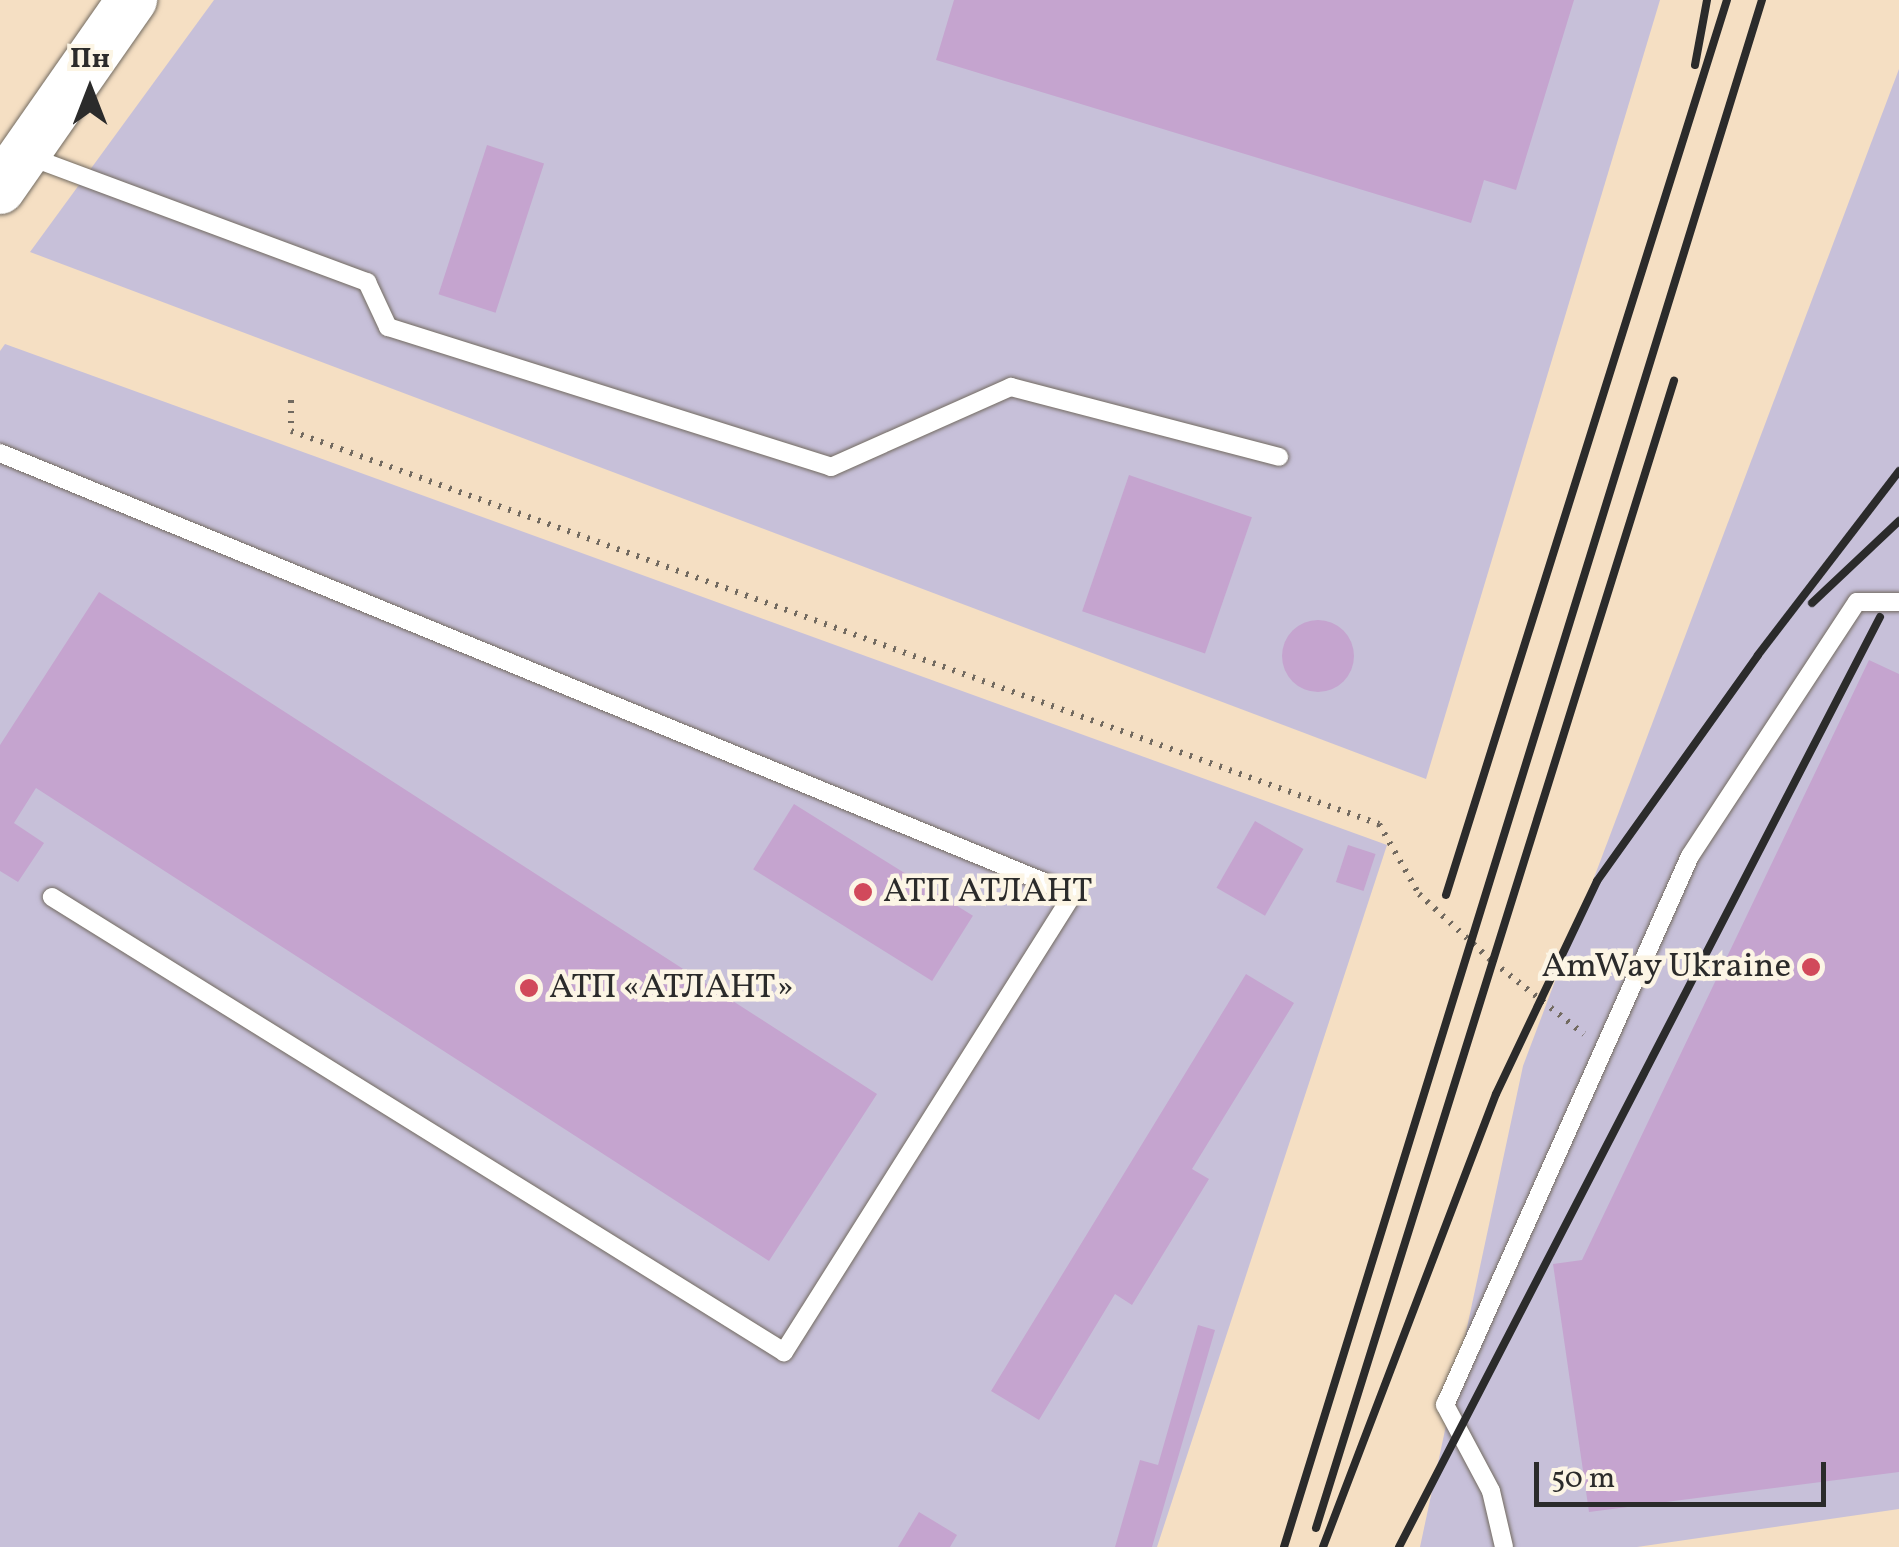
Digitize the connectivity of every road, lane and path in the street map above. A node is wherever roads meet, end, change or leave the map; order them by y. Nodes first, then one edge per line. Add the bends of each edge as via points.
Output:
1 (132, 0) edge
2 (12, 172) edge
3 (291, 400) dead end
4 (0, 453) edge
5 (1279, 457) dead end
6 (1899, 602) edge
7 (52, 896) dead end
8 (1604, 1050) junction
9 (1504, 1547) edge

1 - 2 street
2 - 5 lane via 367,282 388,328 831,467 1011,387
3 - 8 path via 291,431 1380,824 1419,894
4 - 7 lane via 1074,894 784,1352
6 - 8 lane via 1857,602 1700,840
8 - 9 lane via 1445,1405 1490,1492

